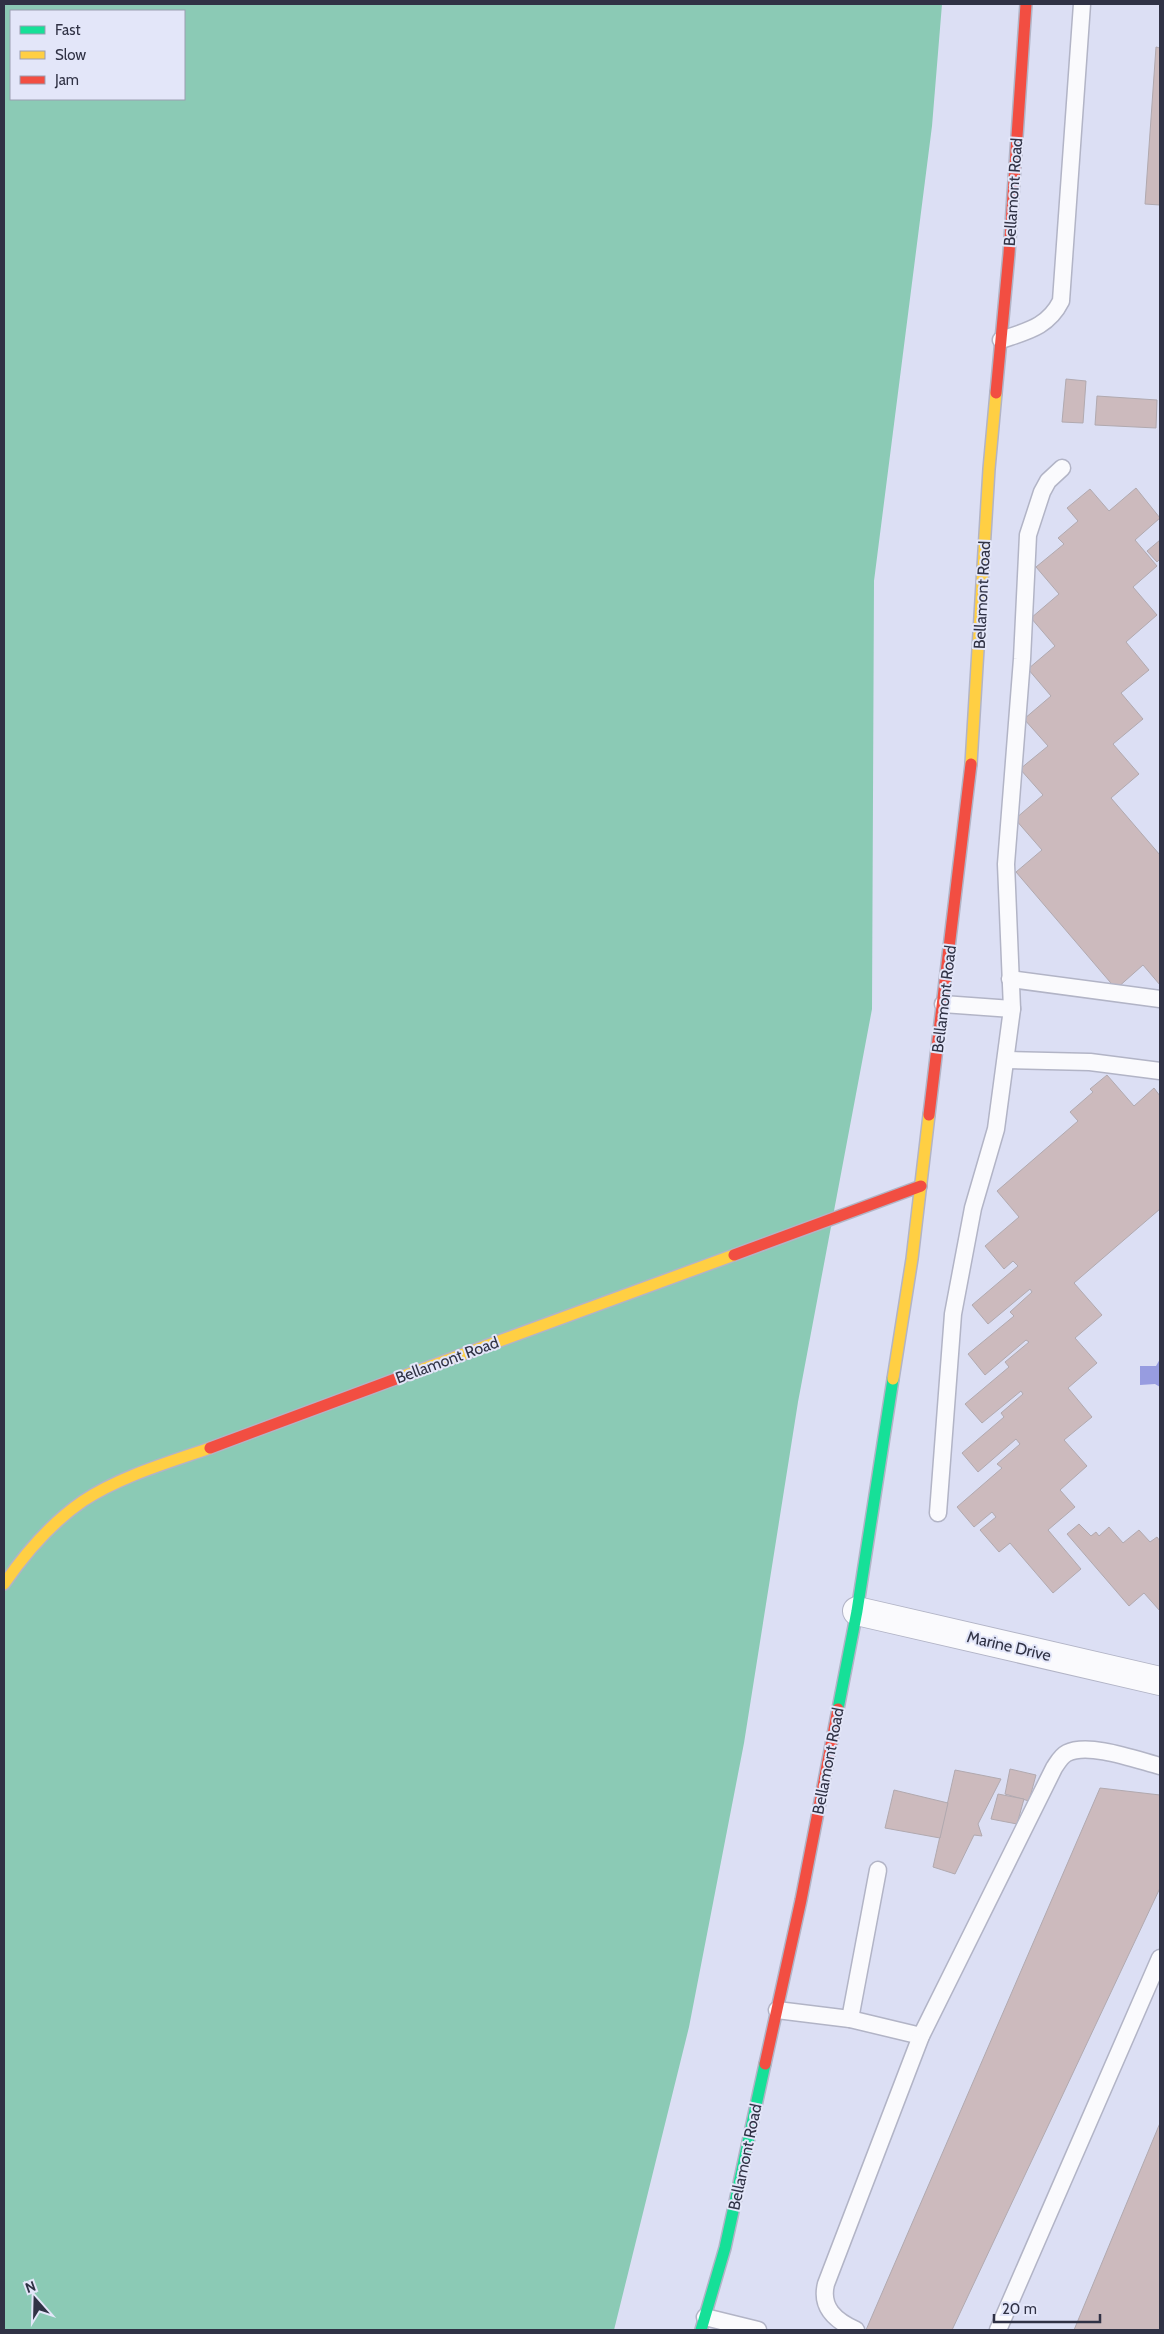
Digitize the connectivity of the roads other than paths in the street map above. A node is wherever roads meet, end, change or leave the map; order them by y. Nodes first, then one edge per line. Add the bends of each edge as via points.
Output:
1 (1026, 4) edge
2 (1082, 4) edge
3 (1001, 340) junction
4 (1062, 468) dead end
5 (1010, 979) junction
6 (1160, 999) edge
7 (943, 1004) junction
8 (1012, 1009) junction
9 (1006, 1060) junction
10 (1160, 1071) edge
11 (921, 1186) junction
12 (938, 1513) dead end
13 (4, 1584) edge
14 (857, 1611) junction
15 (1160, 1681) edge
16 (1160, 1766) edge
17 (878, 1870) dead end
18 (1160, 1958) edge
19 (777, 2010) junction
20 (850, 2020) junction
21 (921, 2036) junction
22 (703, 2324) edge
23 (758, 2330) edge
24 (856, 2330) edge
25 (998, 2330) edge

1 - 3 street, Bellamont Road
2 - 3 lane via 1061,301 1055,314 1038,328
3 - 7 street, Bellamont Road via 972,758
4 - 5 lane via 1042,492 1028,535 1006,864
5 - 6 lane
5 - 8 lane
7 - 8 lane
7 - 11 street, Bellamont Road
8 - 9 lane
9 - 10 lane via 1090,1062
9 - 12 lane via 996,1129 973,1208 954,1314
11 - 13 street, Bellamont Road via 133,1476 98,1492 43,1534
11 - 14 street, Bellamont Road
14 - 15 street, Marine Drive
14 - 19 street, Bellamont Road
16 - 21 lane via 1088,1748 1061,1757
17 - 20 lane
18 - 25 lane
19 - 20 lane
19 - 22 street, Bellamont Road via 724,2248
20 - 21 lane
21 - 24 lane via 824,2292 832,2315
22 - 23 lane

